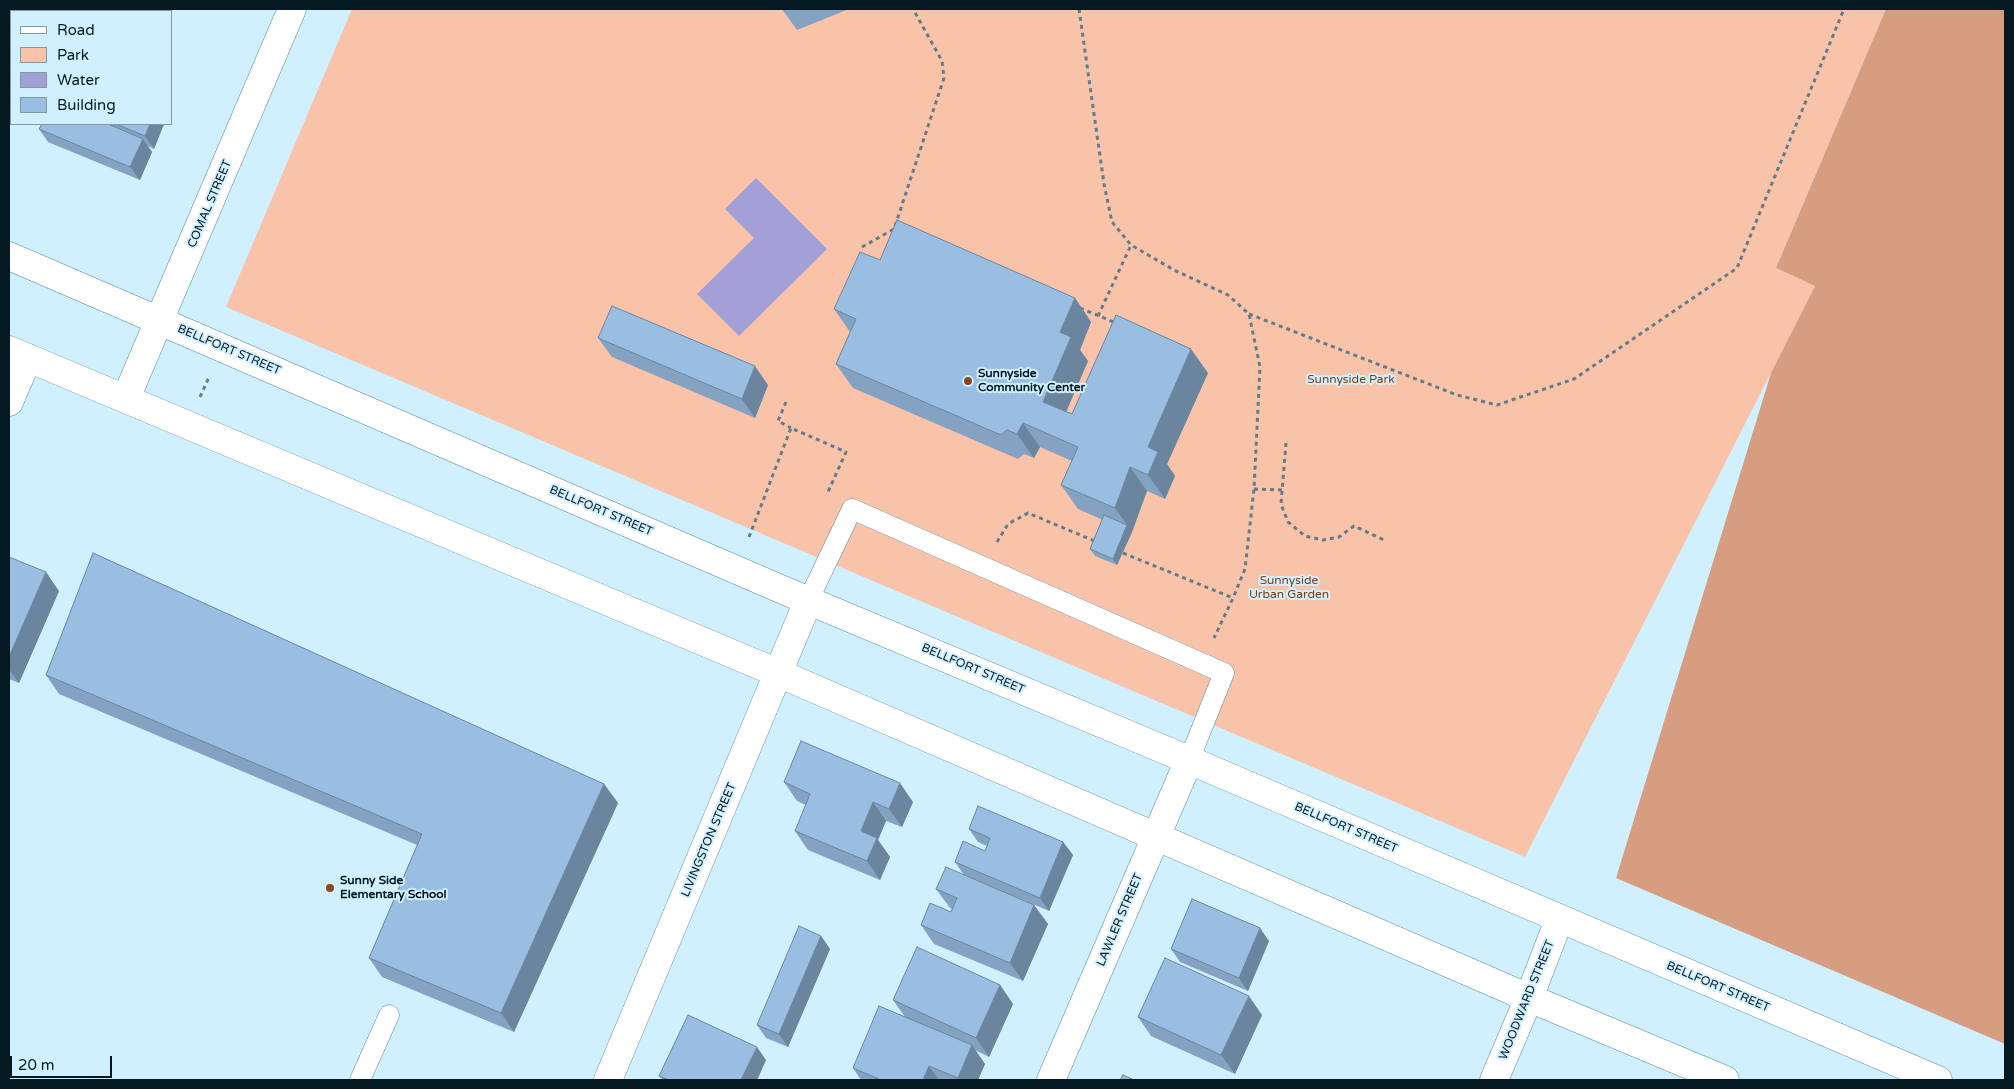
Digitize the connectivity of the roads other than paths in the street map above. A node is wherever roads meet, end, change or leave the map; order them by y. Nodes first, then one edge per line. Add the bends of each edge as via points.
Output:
1 (292, 9) edge
2 (9, 256) edge
3 (160, 320) junction
4 (18, 354) edge
5 (126, 398) junction
6 (9, 402) edge
7 (809, 599) junction
8 (778, 673) junction
9 (1189, 760) junction
10 (1156, 838) junction
11 (1559, 920) junction
12 (1529, 998) junction
13 (389, 1016) dead end
14 (360, 1080) edge
15 (608, 1080) edge
16 (1051, 1080) edge
17 (1494, 1080) edge
18 (1725, 1080) edge
19 (1938, 1080) edge

1 - 3 main road, COMAL STREET
2 - 3 main road, BELLFORT STREET
3 - 5 main road, COMAL STREET
3 - 7 main road, BELLFORT STREET
4 - 5 main road
4 - 6 main road
5 - 8 main road
7 - 8 main road, LIVINGSTON STREET
7 - 9 main road, BELLFORT STREET
7 - 9 lane via 852,509 1224,673
8 - 10 main road
8 - 15 main road, LIVINGSTON STREET
9 - 10 main road, LAWLER STREET
9 - 11 main road, BELLFORT STREET
10 - 12 main road
10 - 16 main road, LAWLER STREET
11 - 12 main road, WOODWARD STREET
11 - 19 main road, BELLFORT STREET
12 - 17 main road, WOODWARD STREET
12 - 18 main road
13 - 14 lane

